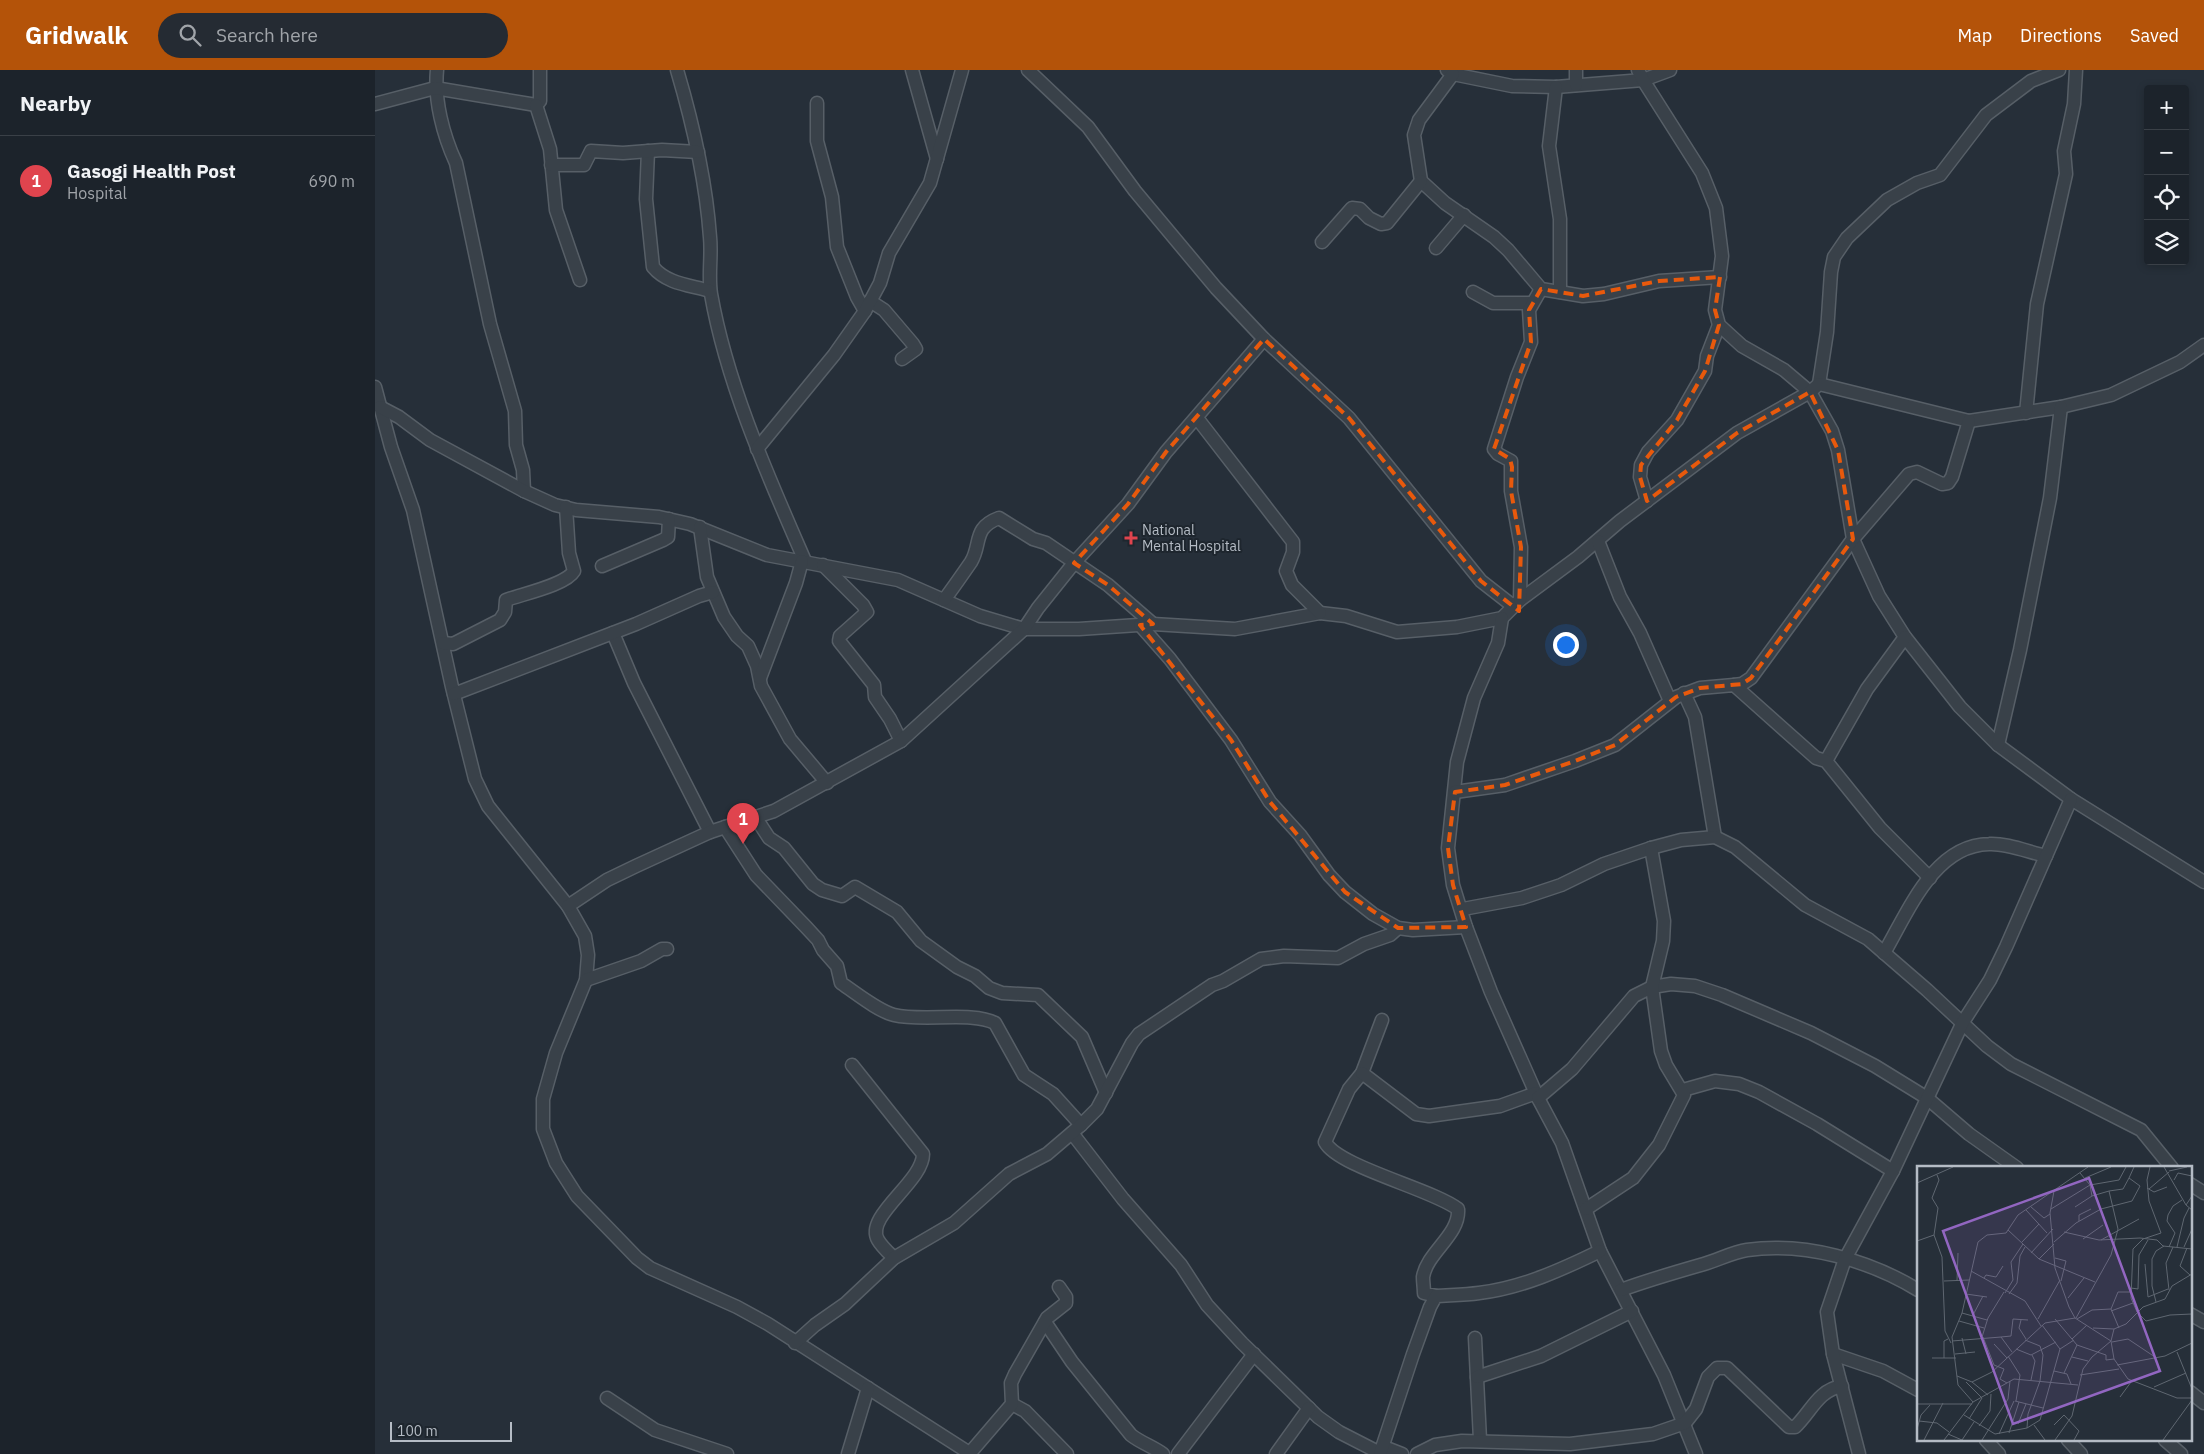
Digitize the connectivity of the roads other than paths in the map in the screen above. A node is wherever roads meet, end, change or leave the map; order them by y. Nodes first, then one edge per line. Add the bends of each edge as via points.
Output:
1 (437, 70) edge
2 (540, 70) edge
3 (677, 70) edge
4 (911, 70) edge
5 (962, 70) edge
6 (1028, 70) edge
7 (1576, 70) edge
8 (1670, 70) edge
9 (2059, 70) edge
10 (2076, 70) edge
11 (1450, 72) edge
12 (1641, 75) edge
13 (1576, 85) junction
14 (1556, 87) junction
15 (435, 88) junction
16 (817, 103) dead end
17 (375, 104) edge
18 (536, 105) junction
19 (648, 151) junction
20 (698, 152) junction
21 (937, 159) junction
22 (551, 166) junction
23 (1421, 181) junction
24 (1465, 215) junction
25 (1322, 242) dead end
26 (1436, 248) dead end
27 (1720, 277) junction
28 (580, 280) dead end
29 (1541, 289) junction
30 (710, 291) junction
31 (1473, 292) dead end
32 (1560, 292) junction
33 (1531, 303) junction
34 (868, 306) junction
35 (1719, 325) junction
36 (1264, 339) junction
37 (2204, 345) edge
38 (902, 359) dead end
39 (375, 387) edge
40 (1815, 388) junction
41 (380, 407) junction
42 (2061, 407) junction
43 (2026, 413) junction
44 (1197, 418) junction
45 (1969, 421) junction
46 (757, 449) junction
47 (523, 491) junction
48 (1647, 501) junction
49 (565, 507) junction
50 (669, 519) junction
51 (700, 527) junction
52 (1853, 539) junction
53 (1598, 541) junction
54 (803, 561) junction
55 (1074, 563) junction
56 (823, 565) junction
57 (602, 566) dead end
58 (713, 592) junction
59 (944, 600) junction
60 (1516, 603) junction
61 (1319, 613) junction
62 (1502, 618) junction
63 (1140, 624) junction
64 (1153, 624) junction
65 (1024, 629) junction
66 (613, 633) junction
67 (1905, 637) junction
68 (443, 643) junction
69 (760, 678) junction
70 (1734, 685) junction
71 (1700, 688) junction
72 (1684, 693) junction
73 (454, 694) junction
74 (1670, 701) junction
75 (1695, 716) junction
76 (901, 741) junction
77 (1998, 745) junction
78 (1826, 761) junction
79 (827, 782) junction
80 (1455, 792) junction
81 (2071, 799) junction
82 (756, 818) junction
83 (725, 827) junction
84 (710, 832) junction
85 (1715, 837) junction
86 (1651, 848) junction
87 (2046, 856) junction
88 (1930, 878) junction
89 (2204, 882) edge
90 (568, 906) junction
91 (1463, 909) junction
92 (1466, 927) junction
93 (1398, 928) junction
94 (667, 949) dead end
95 (1884, 953) junction
96 (586, 980) junction
97 (1652, 987) junction
98 (1382, 1020) dead end
99 (1963, 1022) junction
100 (852, 1065) dead end
101 (1361, 1073) junction
102 (1683, 1090) junction
103 (1106, 1094) junction
104 (1537, 1096) junction
105 (1927, 1098) junction
106 (1077, 1129) junction
107 (2159, 1163) edge
108 (2014, 1166) edge
109 (1893, 1171) junction
110 (2191, 1185) edge
111 (2204, 1193) edge
112 (1586, 1209) junction
113 (1600, 1251) junction
114 (894, 1258) junction
115 (1845, 1259) junction
116 (1059, 1287) dead end
117 (1917, 1289) edge
118 (1621, 1290) junction
119 (1436, 1296) junction
120 (1632, 1311) junction
121 (2191, 1315) edge
122 (1045, 1322) junction
123 (2204, 1322) edge
124 (1475, 1338) dead end
125 (795, 1343) junction
126 (1254, 1354) junction
127 (1833, 1354) junction
128 (1477, 1377) junction
129 (1842, 1386) junction
130 (868, 1388) junction
131 (1917, 1389) edge
132 (2191, 1393) edge
133 (607, 1398) dead end
134 (1012, 1404) junction
135 (2204, 1404) edge
136 (1309, 1408) junction
137 (1685, 1423) junction
138 (1480, 1440) junction
139 (1987, 1442) edge
140 (2070, 1442) edge
141 (2167, 1442) edge
142 (1381, 1451) edge
143 (727, 1454) edge
144 (848, 1454) edge
145 (971, 1454) edge
146 (1067, 1454) edge
147 (1163, 1454) edge
148 (1178, 1454) edge
149 (1276, 1454) edge
150 (1402, 1454) edge
151 (1417, 1454) edge
152 (1697, 1454) edge
153 (1859, 1454) edge
154 (1999, 1454) edge
155 (2081, 1454) edge
156 (2181, 1454) edge

1 - 15 street
2 - 18 street via 540,101
3 - 20 street
4 - 21 street
5 - 21 street
6 - 36 street via 1088,127 1135,191 1216,288
7 - 13 street
8 - 12 street
9 - 40 street via 2031,82 1986,115 1940,175 1917,183 1887,200 1847,238 1834,257 1827,332
10 - 43 street via 2074,104 2064,150 2066,174 2037,304
11 - 14 street via 1512,86
11 - 23 street via 1419,120 1415,136
12 - 13 street
12 - 27 street via 1702,173 1716,208 1722,256
13 - 14 street
14 - 32 street via 1549,146 1559,219
15 - 17 street
15 - 18 street
15 - 47 street via 448,147 456,163 490,324 515,411
16 - 34 street via 817,141 832,197 837,247 857,296
18 - 22 street
19 - 20 street
19 - 22 street via 591,151 584,165
19 - 30 street via 646,199 653,267 671,281
20 - 30 street via 710,238
21 - 34 street via 930,183 889,253 880,284
22 - 28 street via 556,210
23 - 24 street via 1430,192
23 - 25 street via 1387,223 1381,224 1360,209 1352,208
24 - 26 street
24 - 29 street via 1508,250
27 - 32 street via 1659,281 1583,296
27 - 35 street via 1715,310
29 - 32 street
29 - 33 street
30 - 46 street via 727,361
31 - 33 street via 1493,303
33 - 60 street via 1531,342 1494,449 1511,461 1512,467 1511,491 1521,547
34 - 38 street via 884,310 913,344 914,352
34 - 46 street via 834,355
35 - 40 street via 1742,346
35 - 48 street via 1705,371 1677,420 1648,452 1641,465 1640,477
36 - 44 street
36 - 60 street via 1349,418 1481,581
37 - 42 street via 2180,362 2111,395
39 - 41 street
40 - 45 street
40 - 48 street via 1737,433
40 - 52 street via 1838,450
41 - 47 street via 430,440
41 - 68 street via 413,510
42 - 43 street
42 - 77 street via 2050,498
43 - 45 street
44 - 55 street via 1166,452 1128,504
44 - 61 street via 1293,542 1286,571 1292,585
45 - 52 street via 1948,483 1943,484 1917,472 1909,474
46 - 54 street
47 - 49 street
48 - 53 street
49 - 50 street via 601,514
49 - 68 street via 572,575 506,600 500,620 453,644
50 - 51 street
50 - 57 street via 668,537
51 - 54 street via 767,555
51 - 58 street via 707,577
52 - 67 street via 1879,596
52 - 70 street via 1751,678
53 - 60 street
53 - 74 street via 1620,597
54 - 56 street
54 - 69 street
55 - 59 street via 1046,543 1033,539 999,518 992,520 977,537 972,560
55 - 64 street via 1108,585
55 - 65 street
56 - 59 street via 898,580
56 - 76 street via 867,612 840,636 839,641 874,685 875,697
58 - 66 street
58 - 69 street via 729,626 748,646
59 - 65 street via 980,616
60 - 62 street
61 - 62 street via 1345,616 1397,632 1457,627
61 - 64 street via 1235,628
62 - 80 street via 1498,642 1474,698 1457,762
63 - 64 street
63 - 65 street
63 - 93 street via 1231,740 1270,802 1300,835 1329,875 1363,906
65 - 76 street
66 - 73 street
66 - 84 street
67 - 77 street via 1960,707
67 - 78 street via 1867,689
68 - 73 street
69 - 79 street via 761,686 790,739
70 - 71 street
70 - 78 street via 1816,758
71 - 72 street
71 - 75 street
72 - 74 street
72 - 75 street
73 - 90 street via 475,779 488,806
74 - 80 street via 1615,745 1505,785
75 - 85 street
76 - 79 street
77 - 81 street
78 - 88 street via 1880,828
79 - 82 street via 774,812
80 - 91 street via 1448,848 1453,885
81 - 87 street
81 - 89 street
82 - 83 street
82 - 103 street via 769,838 784,848 822,890 842,896 855,887 897,912 921,941 989,988 1001,993 1038,995 1082,1037
83 - 84 street
83 - 106 street via 756,875 818,940 837,966 841,983 894,1015 981,1019 995,1023 1024,1075 1053,1094
84 - 90 street via 607,880
85 - 86 street via 1681,840
85 - 95 street via 1735,847 1805,905 1868,939
86 - 91 street via 1522,898
86 - 97 street via 1664,921 1663,941
87 - 88 street via 1990,843 1967,847 1955,852
87 - 99 street via 1994,972
88 - 95 street
90 - 96 street via 585,936 588,955
91 - 92 street
92 - 93 street
92 - 104 street
93 - 103 street via 1390,935 1338,958 1261,958 1223,982 1212,985 1139,1034
94 - 96 street
95 - 99 street
96 - 125 street via 543,1099 543,1129 563,1176 601,1223 650,1268 737,1307
97 - 102 street via 1661,1051
97 - 104 street via 1635,996 1572,1069
97 - 105 street via 1671,984 1722,995 1875,1066
98 - 101 street
99 - 105 street
99 - 107 street via 2011,1064 2141,1130 2156,1145
100 - 114 street via 923,1154 919,1172 885,1211 876,1229 877,1240
101 - 104 street via 1416,1114 1429,1116 1500,1106
101 - 119 street via 1349,1089 1325,1142 1328,1148 1350,1161 1458,1209 1452,1230 1423,1276 1424,1293
102 - 109 street via 1726,1080 1746,1087 1817,1124
102 - 112 street via 1680,1107 1659,1145 1633,1178
103 - 106 street via 1097,1109
104 - 112 street via 1562,1143
105 - 108 street via 1969,1134
105 - 109 street
106 - 114 street via 1047,1154 1009,1174 954,1223
106 - 126 street via 1123,1199 1181,1266 1207,1305
109 - 115 street
110 - 111 street
112 - 113 street
113 - 118 street
113 - 119 street via 1556,1272 1512,1285 1480,1293
114 - 125 street via 845,1304
115 - 117 street via 1889,1274
115 - 118 street via 1807,1251 1747,1250
115 - 127 street via 1827,1312
116 - 122 street via 1066,1303
118 - 120 street
119 - 142 street
120 - 128 street via 1541,1356
120 - 137 street
121 - 123 street
122 - 134 street via 1011,1383
122 - 147 street via 1072,1362 1131,1435
124 - 128 street
125 - 130 street
126 - 136 street
126 - 148 street
127 - 129 street
127 - 131 street via 1883,1371
128 - 138 street
129 - 137 street via 1825,1392 1795,1427 1789,1427 1727,1368 1717,1368 1708,1377 1696,1408
129 - 153 street
130 - 144 street
130 - 145 street
132 - 135 street
133 - 143 street via 655,1430
134 - 145 street
134 - 146 street via 1025,1411
136 - 142 street via 1339,1432
136 - 149 street
137 - 138 street via 1653,1434 1598,1442
137 - 152 street
138 - 151 street via 1435,1445
139 - 154 street
140 - 155 street
141 - 156 street
142 - 150 street

